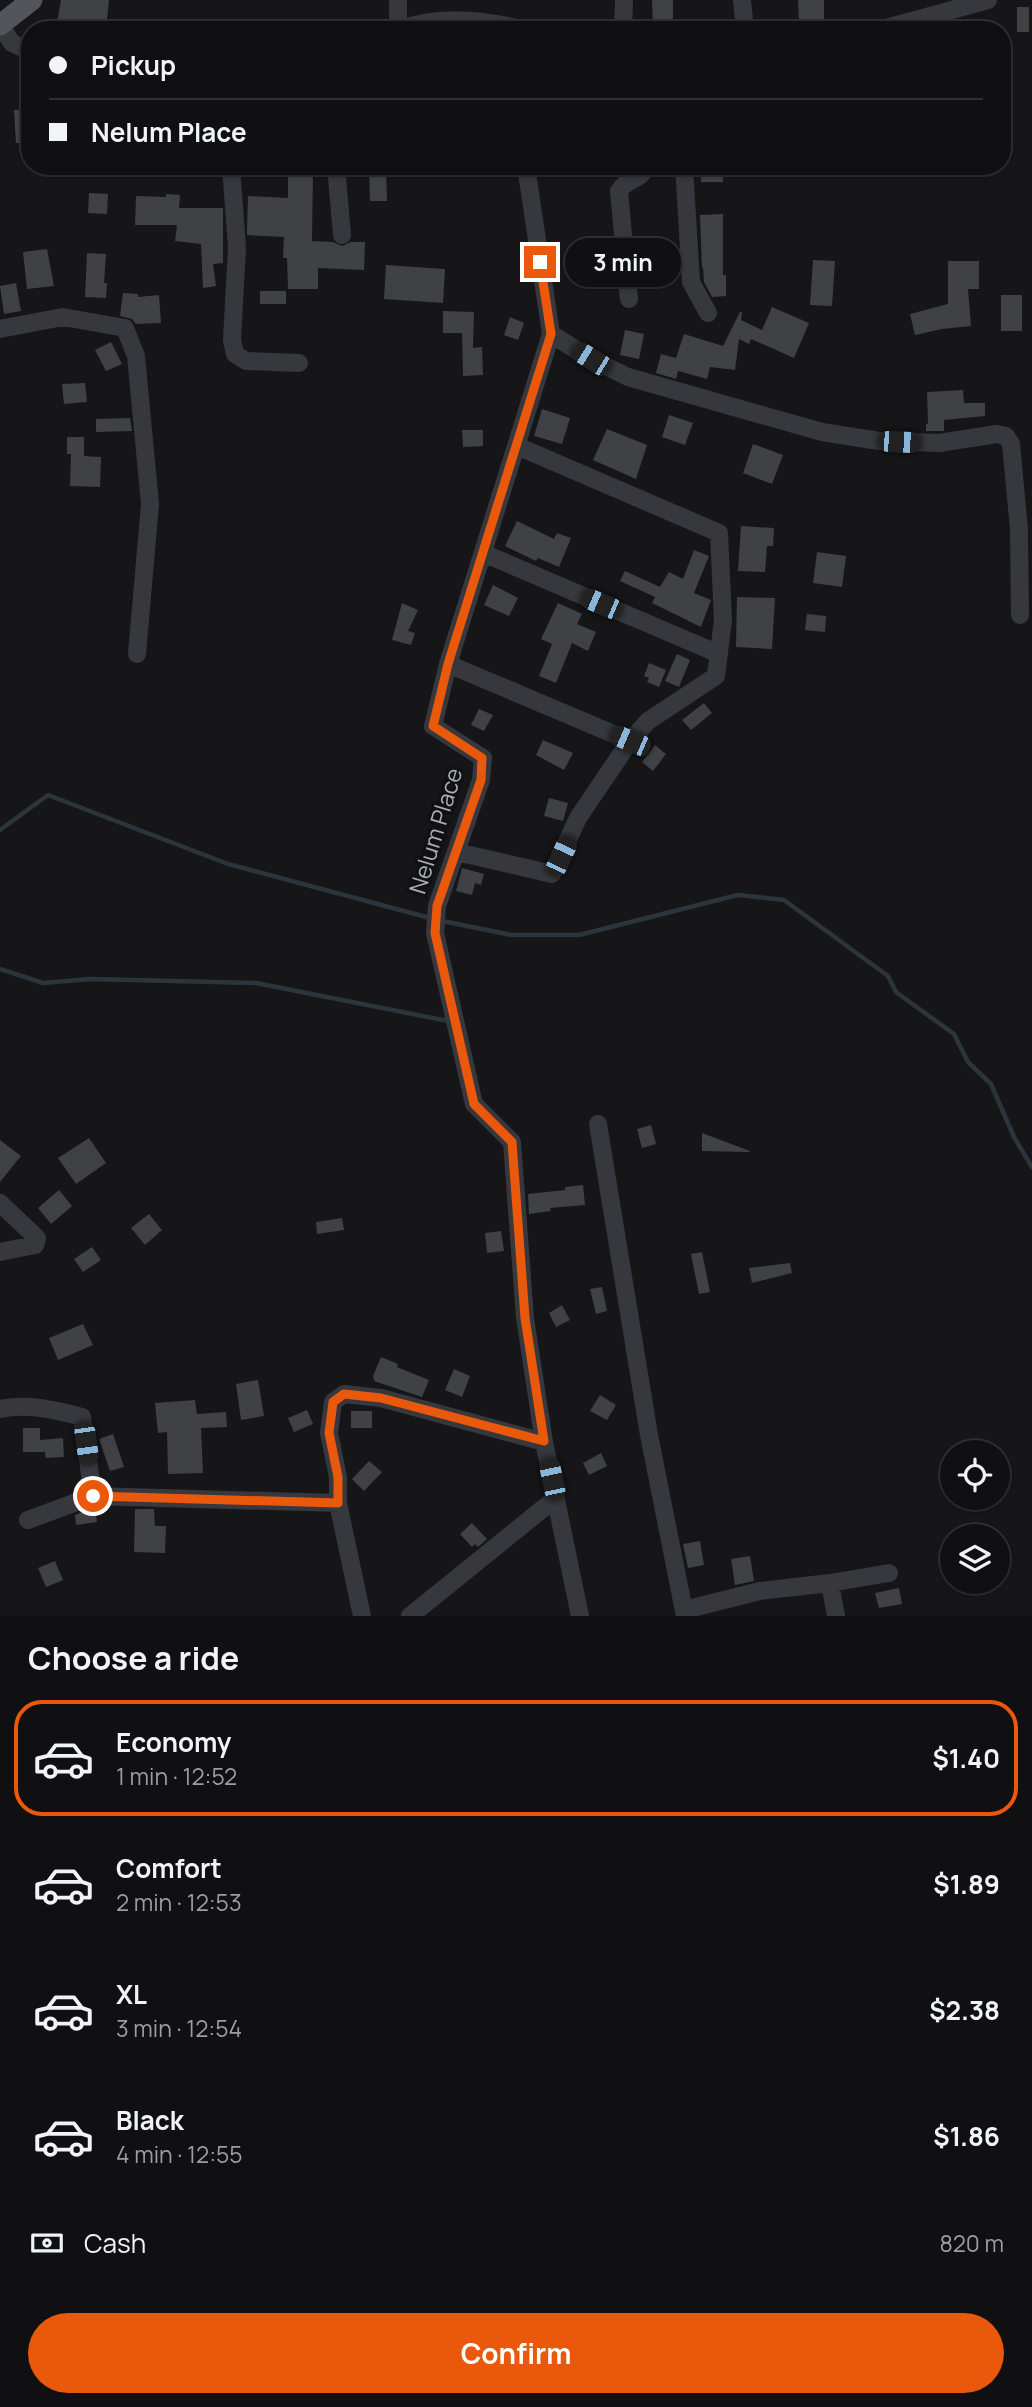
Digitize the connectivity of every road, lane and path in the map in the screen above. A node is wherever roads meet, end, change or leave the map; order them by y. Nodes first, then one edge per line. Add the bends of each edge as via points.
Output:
1 (32, 0) edge
2 (398, 0) edge
3 (624, 0) edge
4 (742, 0) edge
5 (988, 0) edge
6 (399, 21) edge
7 (449, 21) edge
8 (467, 21) edge
9 (623, 21) edge
10 (744, 21) edge
11 (912, 21) edge
12 (0, 25) edge
13 (21, 47) edge
14 (231, 175) edge
15 (337, 175) edge
16 (527, 175) edge
17 (642, 175) edge
18 (685, 175) edge
19 (342, 235) dead end
20 (629, 299) dead end
21 (708, 313) dead end
22 (0, 329) edge
23 (551, 334) junction
24 (299, 363) dead end
25 (517, 446) junction
26 (483, 554) junction
27 (1020, 615) dead end
28 (137, 654) dead end
29 (719, 654) junction
30 (448, 664) junction
31 (630, 741) junction
32 (457, 852) junction
33 (598, 1124) dead end
34 (0, 1203) edge
35 (0, 1252) edge
36 (0, 1409) edge
37 (544, 1441) junction
38 (93, 1496) junction
39 (556, 1498) junction
40 (338, 1503) junction
41 (28, 1520) dead end
42 (889, 1573) dead end
43 (830, 1583) junction
44 (685, 1613) edge
45 (362, 1616) edge
46 (410, 1616) edge
47 (580, 1616) edge
48 (836, 1616) edge

1 - 12 main road
2 - 6 street
3 - 9 street
4 - 10 street
5 - 11 street
7 - 8 street
12 - 13 street via 12,43
14 - 24 street via 237,248 234,355 246,361
15 - 19 street
16 - 23 street, Nelum Place
17 - 20 street via 627,181 619,191
18 - 21 street via 691,282
22 - 28 street via 63,317 125,328 136,356 150,504
23 - 25 street, Nelum Place
23 - 27 street via 628,377 822,432 879,441 939,443 1006,436 1011,444 1019,529
25 - 26 street, Nelum Place
25 - 29 street via 719,533 723,620
26 - 29 street
26 - 30 street, Nelum Place
29 - 31 street via 716,676 648,721
30 - 31 street
30 - 32 street, Nelum Place via 433,726 482,758 481,780
31 - 32 street via 578,818 552,874
32 - 37 street, Nelum Place via 437,906 435,933 474,1104 512,1142 525,1318
33 - 44 street via 649,1435
34 - 35 street via 37,1238 35,1244
36 - 38 street via 54,1409 82,1417
37 - 39 street, Nelum Place
37 - 40 street via 381,1398 344,1394 333,1402 329,1433
38 - 40 street
38 - 41 street
39 - 46 street
39 - 47 street, Nelum Place
40 - 45 street
42 - 43 street
43 - 44 street via 760,1591
43 - 48 street

